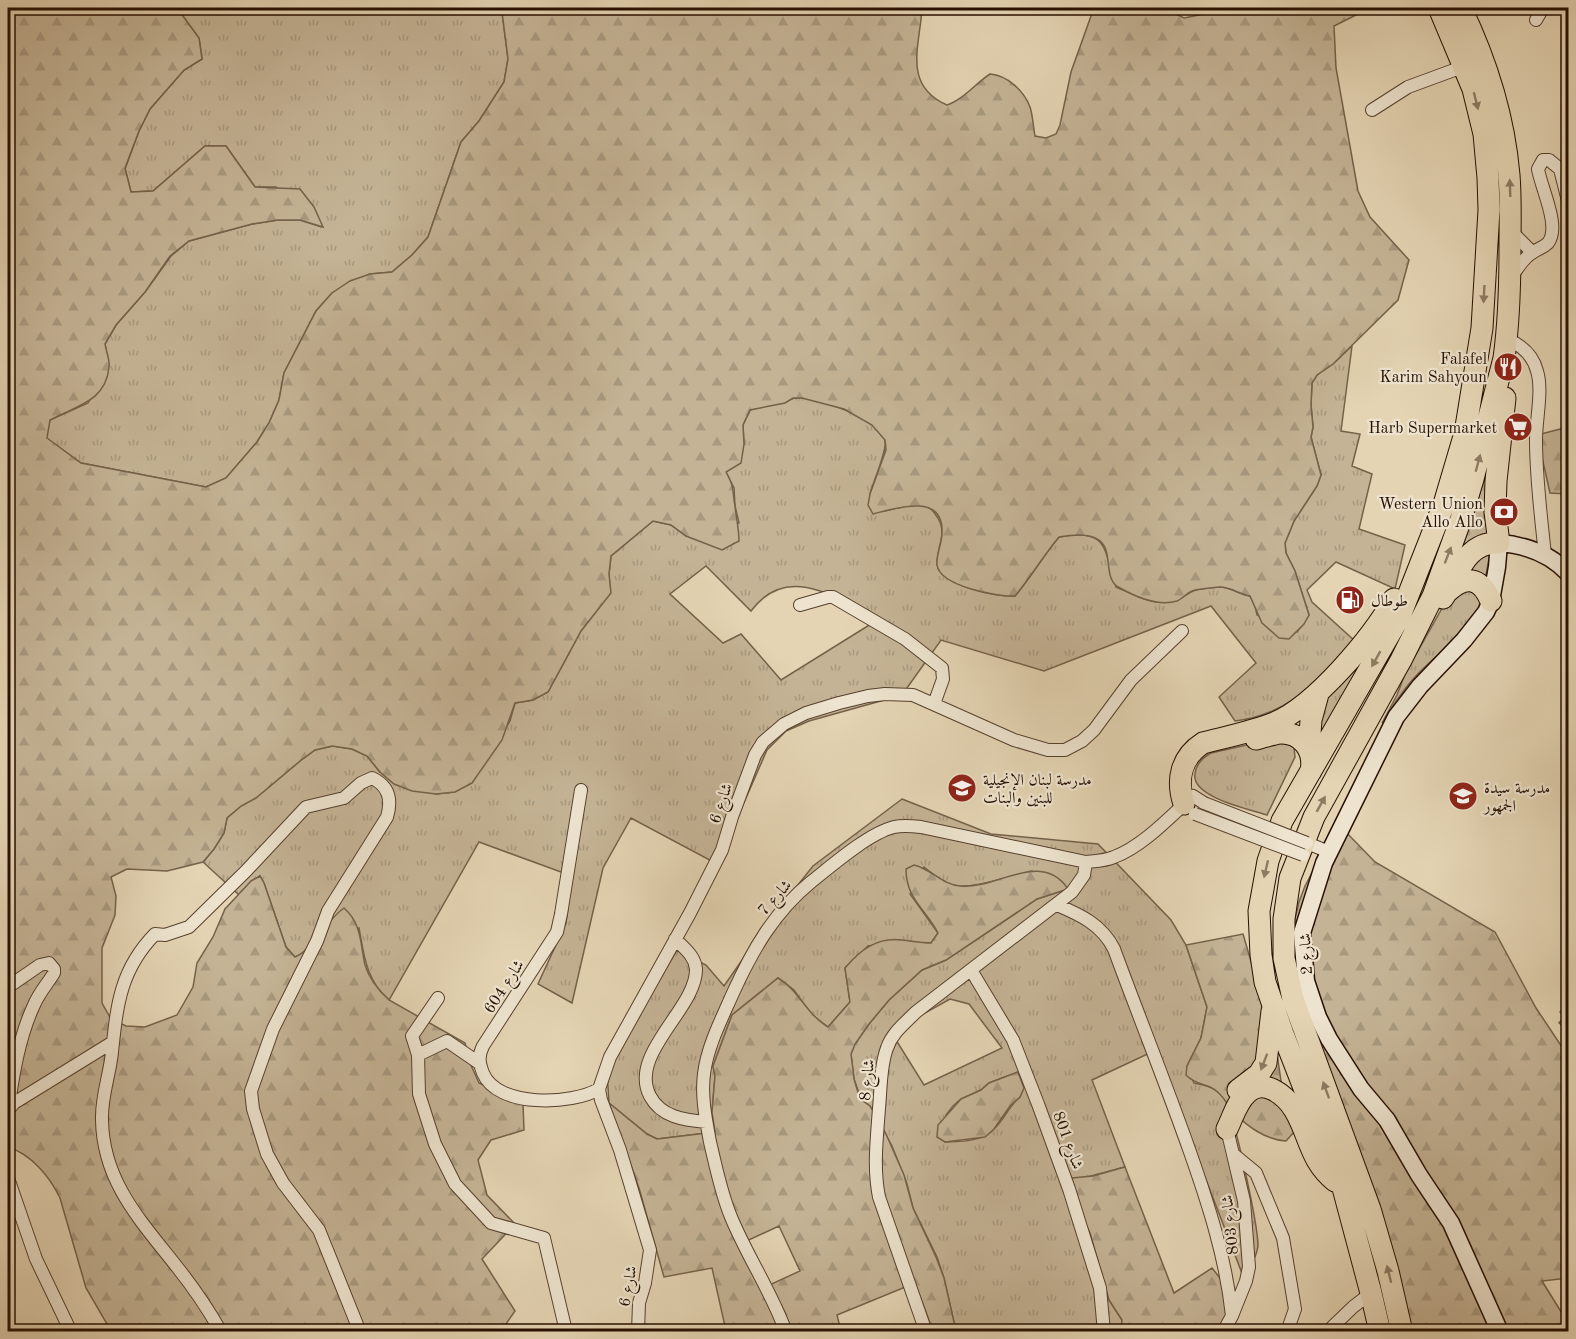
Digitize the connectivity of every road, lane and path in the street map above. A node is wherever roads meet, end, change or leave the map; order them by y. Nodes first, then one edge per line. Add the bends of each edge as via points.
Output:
1 (1439, 8) edge
2 (1461, 8) edge
3 (1543, 8) edge
4 (1536, 20) dead end
5 (1465, 66) junction
6 (1372, 110) dead end
7 (1566, 175) edge
8 (1569, 201) edge
9 (1510, 230) junction
10 (1532, 252) junction
11 (1509, 280) junction
12 (1505, 348) junction
13 (1444, 504) junction
14 (1498, 543) junction
15 (1545, 555) junction
16 (1569, 573) edge
17 (1446, 594) junction
18 (1491, 601) junction
19 (800, 605) dead end
20 (1182, 631) dead end
21 (1401, 660) junction
22 (1318, 694) junction
23 (934, 704) junction
24 (1309, 748) junction
25 (1311, 771) junction
26 (581, 790) dead end
27 (1194, 805) junction
28 (1327, 858) junction
29 (1086, 862) junction
30 (1057, 904) junction
31 (675, 939) junction
32 (971, 970) junction
33 (8, 987) edge
34 (438, 998) dead end
35 (1272, 1005) junction
36 (113, 1042) junction
37 (418, 1055) junction
38 (479, 1063) junction
39 (599, 1089) junction
40 (8, 1110) edge
41 (706, 1122) junction
42 (1227, 1129) junction
43 (1233, 1154) junction
44 (8, 1178) edge
45 (1343, 1188) junction
46 (1371, 1293) junction
47 (1232, 1316) junction
48 (71, 1332) edge
49 (221, 1332) edge
50 (360, 1332) edge
51 (568, 1332) edge
52 (638, 1332) edge
53 (786, 1332) edge
54 (926, 1332) edge
55 (1104, 1332) edge
56 (1223, 1332) edge
57 (1287, 1332) edge
58 (1327, 1332) edge
59 (1380, 1332) edge
60 (1402, 1332) edge
61 (1500, 1332) edge

1 - 5 highway
9 -> 2 highway via 1509,174 1500,114 1485,63
3 - 4 street
5 - 6 street via 1407,87
5 -> 13 highway via 1484,134 1489,210 1479,353 1465,433
7 - 8 street
7 - 10 street via 1549,160 1540,164 1539,179 1553,229 1547,243
9 - 10 street
9 - 11 highway
10 - 11 street
11 - 12 highway
12 - 14 highway via 1505,412 1496,481
12 - 15 street via 1517,343 1533,361 1539,376 1536,467
21 -> 12 highway via 1433,596 1461,519 1485,439
13 - 22 highway via 1426,528 1384,617
13 -> 25 highway via 1400,616
14 - 15 street via 1522,546
14 - 17 highway via 1485,543 1473,551
14 - 18 street, شارع 2
15 - 16 street
17 - 18 highway via 1460,581 1472,581 1484,588
17 - 21 highway
18 - 28 street, شارع 2 via 1480,621 1396,717
19 - 23 street via 833,597 905,639 942,668 943,679
20 - 23 street, شارع 6 via 1138,673 1088,736 1065,750 1048,750 1014,740
60 -> 21 highway via 1370,1209 1293,999 1284,958 1290,878 1314,817
22 - 24 highway
22 - 27 highway via 1273,723 1195,748 1183,764 1180,789
23 - 31 street, شارع 6 via 913,695 868,696 806,713 769,736 755,755 722,850
24 - 25 highway
24 - 27 highway via 1298,738 1281,733 1209,751 1197,760 1191,772
25 -> 35 highway via 1282,821 1262,891 1261,955
26 - 38 street, شارع 604 via 557,932 483,1046
27 - 28 street, bridge
27 - 29 street, شارع 7 via 1116,857
28 - 61 street, شارع 2 via 1302,933 1306,981 1318,1017 1451,1223
29 - 30 street, شارع 8 via 1079,884
29 - 41 street, شارع 7 via 921,826 895,827 863,844 806,886 785,907 747,963 706,1059
30 - 32 street, شارع 8
30 - 47 street via 1098,928 1114,950 1208,1205 1229,1283
31 - 39 street, شارع 6 via 610,1057
31 - 41 street via 693,959 695,977 653,1052 646,1084 655,1103 668,1113
32 - 54 street, شارع 8 via 899,1028 884,1059 876,1183
32 - 55 street, شارع 801 via 1013,1040 1070,1189 1100,1288
33 - 40 street via 40,965 49,963 54,969 27,1023 11,1079
34 - 37 street via 412,1036
35 -> 42 highway via 1266,1063 1233,1096 1227,1109
35 - 45 highway
36 - 40 street
36 - 49 street via 102,1119 110,1167 132,1211 178,1268
36 - 50 street via 117,1005 128,972 141,948 155,934 189,927 306,807 344,798 367,779 382,785 390,798 387,817 328,911 273,1029 251,1091 267,1154 283,1183 319,1230
37 - 38 street via 447,1041
37 - 51 street via 419,1094 435,1144 455,1184 491,1223 544,1238
38 - 39 street via 486,1081 500,1093 511,1096 555,1100 592,1094
39 - 52 street, شارع 6 via 650,1250 639,1303
41 - 53 street, شارع 7 via 730,1215
42 - 43 street, شارع 803
42 - 45 highway via 1247,1093 1259,1087 1283,1095 1324,1172
43 - 47 street, شارع 803 via 1244,1201 1249,1267
43 - 57 street via 1256,1173 1283,1238 1295,1309
44 - 48 street via 36,1259
45 - 46 highway
46 - 58 street
46 - 59 highway
47 - 56 street

